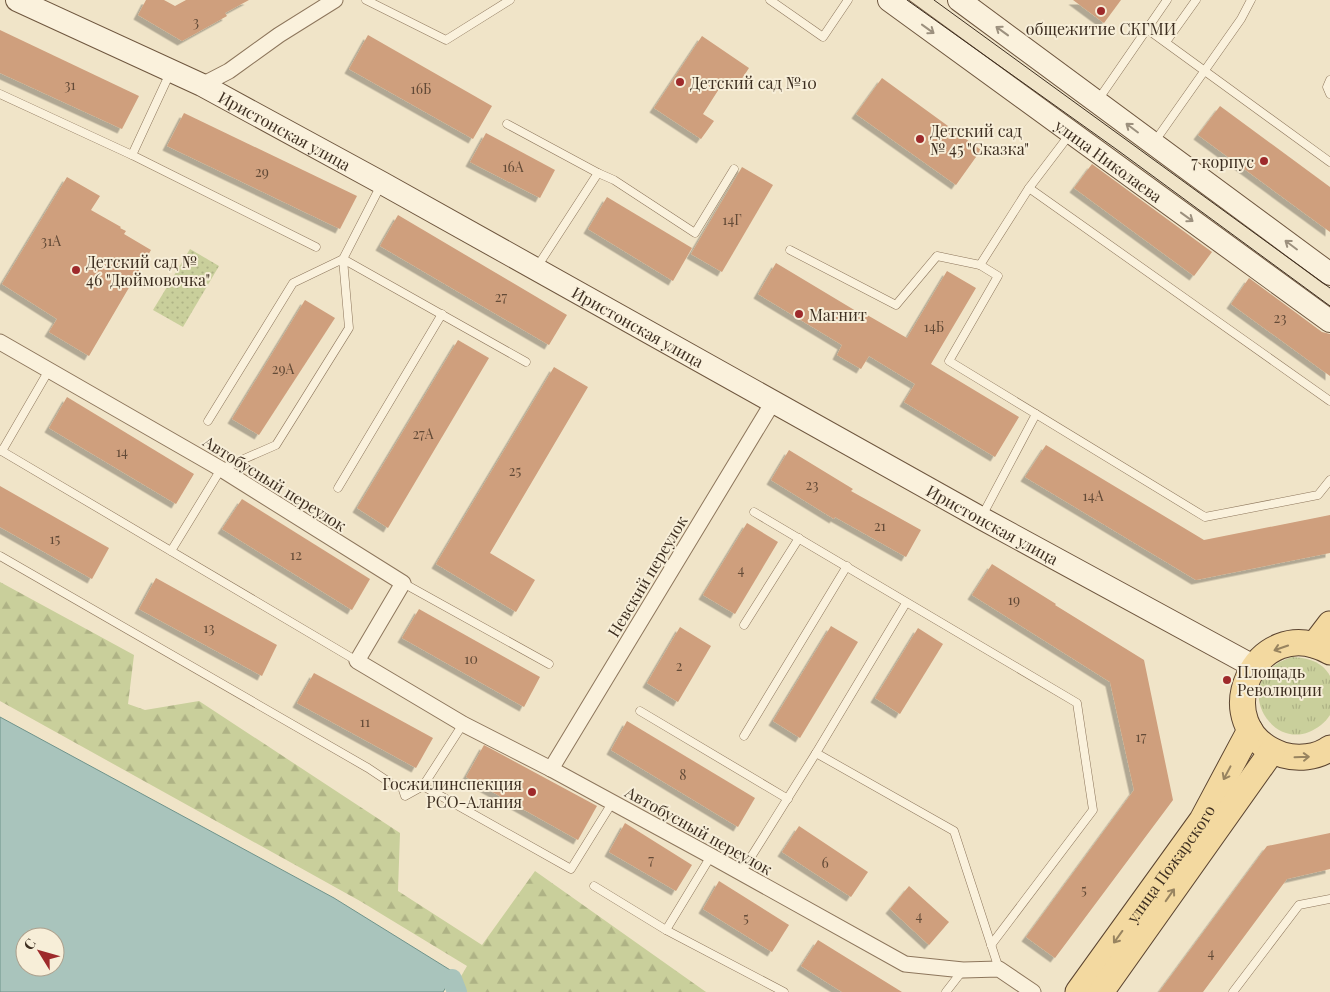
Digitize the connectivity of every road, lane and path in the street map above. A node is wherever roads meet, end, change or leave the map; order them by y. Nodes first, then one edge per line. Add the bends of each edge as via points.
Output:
1 (17, 0) edge
2 (334, 0) edge
3 (366, 0) edge
4 (510, 0) edge
5 (770, 0) edge
6 (848, 0) edge
7 (889, 0) edge
8 (959, 0) edge
9 (1167, 0) edge
10 (1196, 0) edge
11 (1251, 0) edge
12 (1147, 29) junction
13 (1166, 42) junction
14 (171, 71) junction
15 (1206, 71) junction
16 (1330, 80) edge
17 (202, 85) junction
18 (0, 94) edge
19 (1330, 94) edge
20 (1097, 101) junction
21 (508, 124) dead end
22 (1071, 133) junction
23 (1160, 134) dead end
24 (132, 155) junction
25 (1330, 162) edge
26 (734, 169) dead end
27 (598, 173) junction
28 (382, 183) junction
29 (1029, 188) junction
30 (316, 247) dead end
31 (790, 250) dead end
32 (342, 259) junction
33 (980, 265) junction
34 (536, 269) junction
35 (1330, 274) edge
36 (442, 314) junction
37 (1330, 321) edge
38 (0, 342) edge
39 (526, 362) dead end
40 (49, 370) junction
41 (1330, 401) edge
42 (773, 402) junction
43 (1036, 414) junction
44 (208, 421) dead end
45 (1, 450) edge
46 (221, 469) junction
47 (1330, 480) edge
48 (338, 488) dead end
49 (754, 512) dead end
50 (981, 518) junction
51 (799, 538) junction
52 (171, 551) junction
53 (0, 556) edge
54 (847, 566) junction
55 (403, 583) junction
56 (906, 603) junction
57 (744, 624) dead end
58 (1330, 624) edge
59 (1322, 649) edge
60 (357, 661) junction
61 (549, 664) dead end
62 (1254, 666) junction
63 (640, 711) dead end
64 (463, 724) junction
65 (1250, 730) junction
66 (744, 736) dead end
67 (1330, 748) edge
68 (1272, 751) junction
69 (816, 753) junction
70 (551, 769) junction
71 (423, 786) junction
72 (788, 799) junction
73 (612, 803) junction
74 (711, 856) junction
75 (741, 873) junction
76 (594, 886) dead end
77 (1330, 899) edge
78 (666, 930) junction
79 (991, 945) junction
80 (999, 969) junction
81 (963, 970) junction
82 (784, 992) edge
83 (946, 992) edge
84 (1033, 992) edge
85 (1078, 992) edge
86 (1102, 992) edge
87 (1233, 992) edge

1 - 14 main road, Иристонская улица
2 - 17 street
3 - 4 lane via 446,40
5 - 6 lane via 823,37
7 -> 22 main road, улица Николаева
20 -> 8 main road
9 - 12 lane
10 - 13 lane
11 - 15 lane
12 - 13 lane
12 - 20 lane
13 - 15 lane
14 - 17 main road, Иристонская улица
14 - 24 lane
15 - 23 lane
15 - 25 lane
16 - 19 lane via 1327,87
17 - 28 main road, Иристонская улица
18 - 24 lane
35 -> 20 main road
21 - 27 lane
22 - 29 lane
22 -> 37 main road, улица Николаева
24 - 30 lane
26 - 27 lane via 695,233
27 - 34 lane
28 - 32 lane
28 - 34 main road, Иристонская улица
29 - 33 lane
29 - 41 lane
31 - 33 lane via 896,305 938,256
32 - 36 lane
32 - 44 lane via 293,283
32 - 46 lane via 349,328 276,445
33 - 43 lane via 998,276 949,361
34 - 42 main road, Иристонская улица
36 - 39 lane
36 - 48 lane
38 - 40 street, Автобусный переулок
40 - 45 lane, Автобусный переулок
40 - 46 street, Автобусный переулок
42 - 50 main road, Иристонская улица
42 - 70 street, Невский переулок
43 - 47 lane via 1205,517 1318,495
43 - 50 lane
45 - 52 lane, Автобусный переулок
46 - 52 lane
46 - 55 street, Автобусный переулок
49 - 51 lane
50 - 62 main road, Иристонская улица
51 - 54 lane
51 - 57 lane
52 - 60 lane, Автобусный переулок
53 - 71 lane via 395,786 402,787 405,796
54 - 56 lane
54 - 66 lane
55 - 60 street
55 - 61 lane
56 - 69 lane
56 - 79 lane via 1077,703 1093,810
58 - 59 main road
59 -> 62 main road via 1297,643 1281,646
60 - 64 street, Автобусный переулок
62 - 65 main road via 1244,686 1242,709
63 - 72 lane
64 - 70 street, Автобусный переулок
64 - 71 lane
65 - 68 main road
65 -> 85 main road, улица Пожарского via 1202,820
68 -> 67 main road via 1290,757 1309,757
86 -> 68 main road, улица Пожарского
69 - 72 lane
69 - 79 lane via 954,831
70 - 73 street, Автобусный переулок
71 - 73 lane via 571,869
72 - 75 lane
73 - 74 street, Автобусный переулок
74 - 75 street, Автобусный переулок
74 - 78 lane
75 - 81 street, Автобусный переулок via 905,964
76 - 78 lane
77 - 87 lane via 1299,905
78 - 82 lane
79 - 80 lane
80 - 81 street, Автобусный переулок
80 - 84 street
81 - 83 lane

